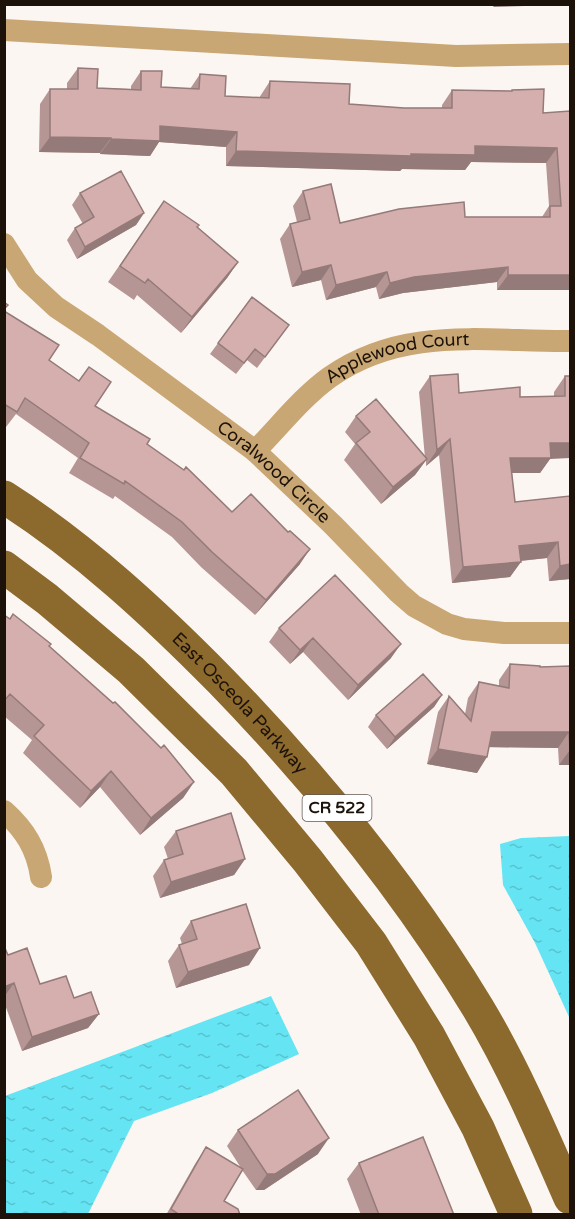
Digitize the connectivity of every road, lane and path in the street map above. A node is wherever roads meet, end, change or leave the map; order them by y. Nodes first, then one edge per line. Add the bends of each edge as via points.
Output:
1 (4, 30) edge
2 (570, 54) edge
3 (4, 243) edge
4 (570, 341) edge
5 (255, 452) junction
6 (4, 497) edge
7 (4, 567) edge
8 (570, 633) edge
9 (4, 811) edge
10 (40, 877) dead end
11 (570, 1198) edge
12 (516, 1215) edge

1 - 2 street via 456,56
3 - 5 street, Coralwood Circle via 27,280 56,307
4 - 5 street, Applewood Court via 437,339 389,348 331,376
5 - 8 street, Coralwood Circle via 399,593 430,616 483,632
6 - 11 main road, East Osceola Parkway / CR 522 via 99,568 172,631 270,731 345,818 418,914 479,1010 533,1112
7 - 12 main road, CR 522 via 131,670 234,772 308,861 371,943 429,1036 478,1128
9 - 10 street via 27,835 39,863

